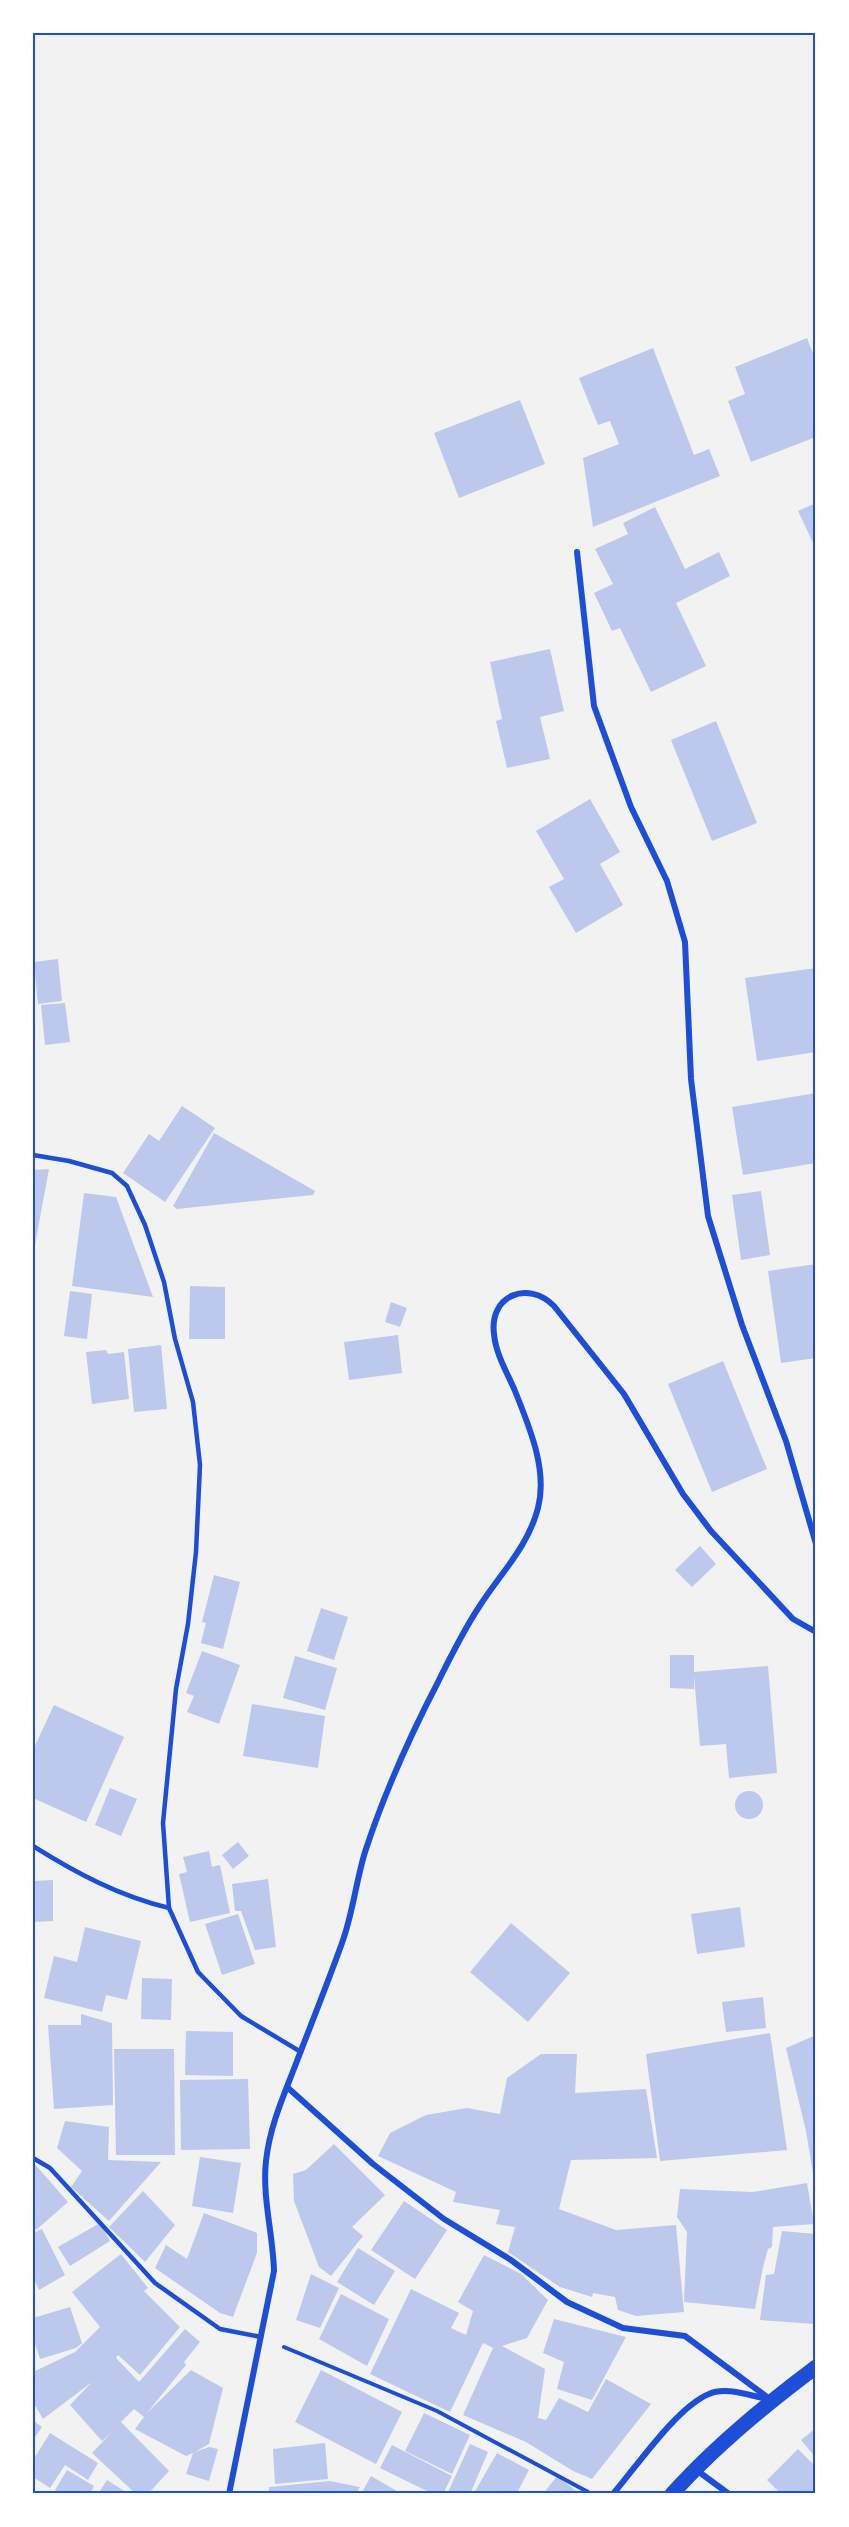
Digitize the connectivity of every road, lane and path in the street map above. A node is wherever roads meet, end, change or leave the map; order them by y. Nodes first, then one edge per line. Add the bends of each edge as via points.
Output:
1 (577, 552) dead end
2 (33, 1155) edge
3 (816, 1544) edge
4 (816, 1632) edge
5 (33, 1846) edge
6 (169, 1908) junction
7 (301, 2052) junction
8 (287, 2088) junction
9 (33, 2158) edge
10 (261, 2337) junction
11 (816, 2367) edge
12 (771, 2400) junction
13 (694, 2469) junction
14 (229, 2494) edge
15 (592, 2494) edge
16 (613, 2494) edge
17 (672, 2494) edge
18 (729, 2494) edge

1 - 3 street via 594,706 631,807 667,881 686,942 691,1079 708,1216 742,1325 786,1441
2 - 6 lane via 112,1173 127,1186 164,1282 175,1339 194,1402 200,1466 196,1552 176,1689 163,1823
4 - 7 street via 793,1619 711,1532 683,1494 624,1394 554,1306 534,1292 508,1297 499,1306 493,1333 541,1472 539,1505 529,1536 478,1607 403,1756 365,1853 344,1938
5 - 6 lane via 69,1869 132,1899
6 - 7 lane via 198,1972 241,2016
7 - 8 street
8 - 10 street via 273,2121 266,2163 274,2271
8 - 12 street via 408,2192 567,2302 623,2328 685,2336
9 - 10 lane via 50,2168 155,2283 220,2329
10 - 14 street
10 - 15 path via 437,2411
11 - 12 main road
12 - 13 main road
12 - 16 street via 727,2391 710,2393 684,2410
13 - 17 main road
13 - 18 street

